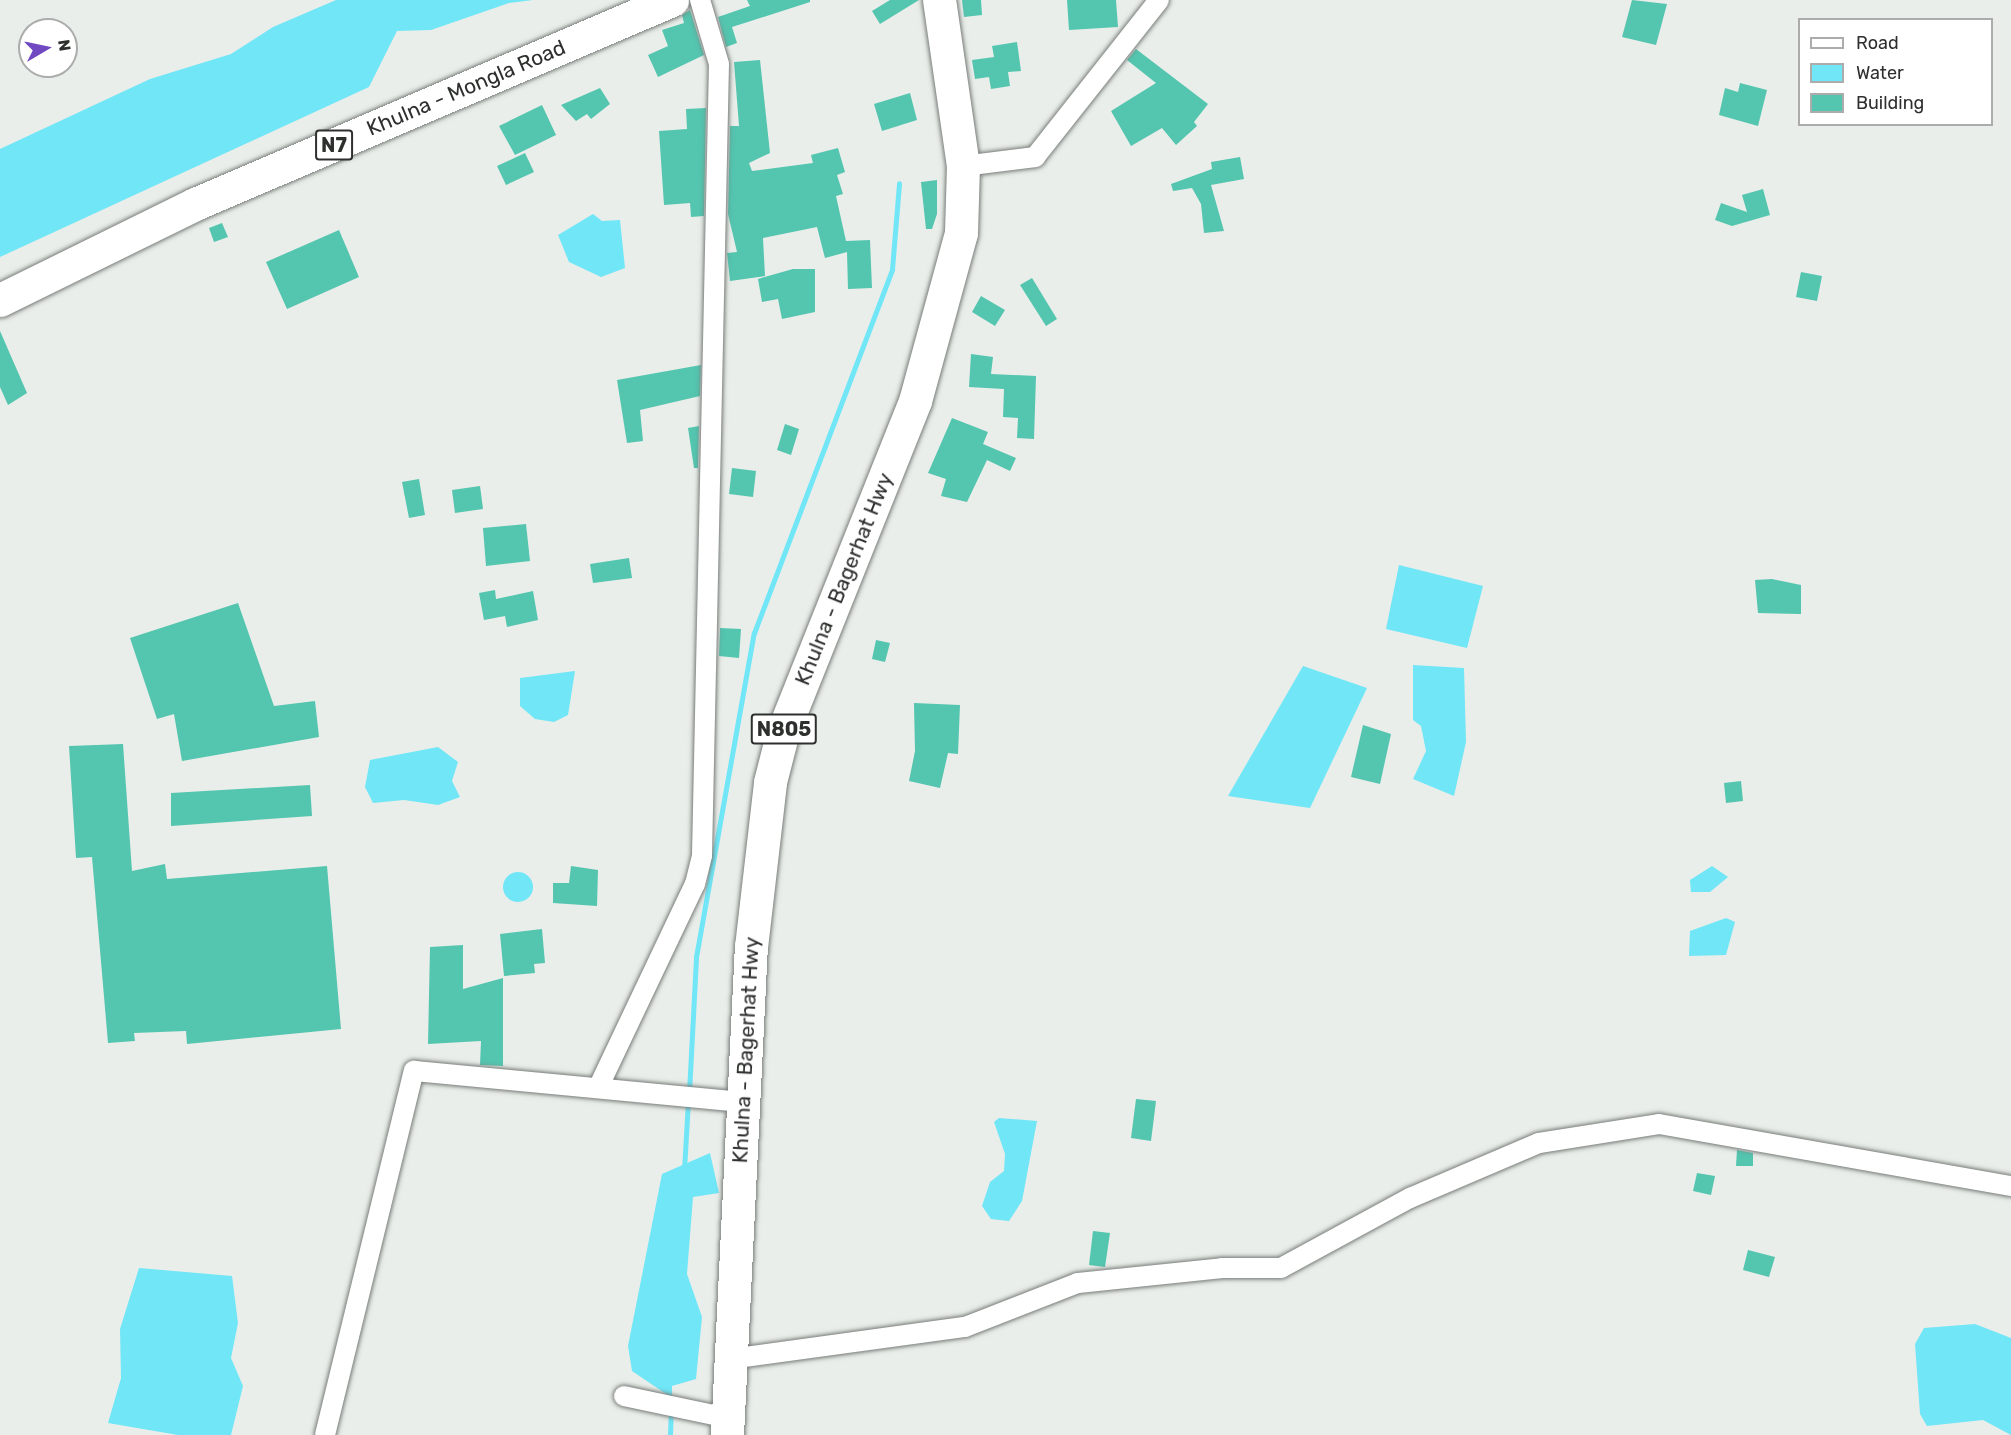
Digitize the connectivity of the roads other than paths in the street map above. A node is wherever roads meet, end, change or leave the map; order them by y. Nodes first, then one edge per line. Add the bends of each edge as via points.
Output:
1 (672, 0) edge
2 (699, 0) edge
3 (939, 0) edge
4 (1159, 0) edge
5 (963, 166) junction
6 (0, 300) edge
7 (598, 1088) junction
8 (743, 1102) junction
9 (2011, 1186) edge
10 (730, 1359) junction
11 (624, 1396) dead end
12 (727, 1427) edge
13 (325, 1435) edge

1 - 6 highway, Khulna - Mongla Road / N7 via 195,204
2 - 7 street via 719,64 702,855 695,884
3 - 5 highway, Khulna - Bagerhat Hwy / N805
4 - 5 street via 1035,157
5 - 8 highway, Khulna - Bagerhat Hwy / N805 via 955,269 915,401 783,731 770,782 759,841
7 - 8 street
7 - 13 street via 414,1071
8 - 10 highway, Khulna - Bagerhat Hwy / N805
9 - 10 street via 1659,1124 1539,1143 1410,1198 1281,1268 1222,1268 1078,1283 964,1327
10 - 12 highway, Khulna - Bagerhat Hwy / N805
11 - 12 street

